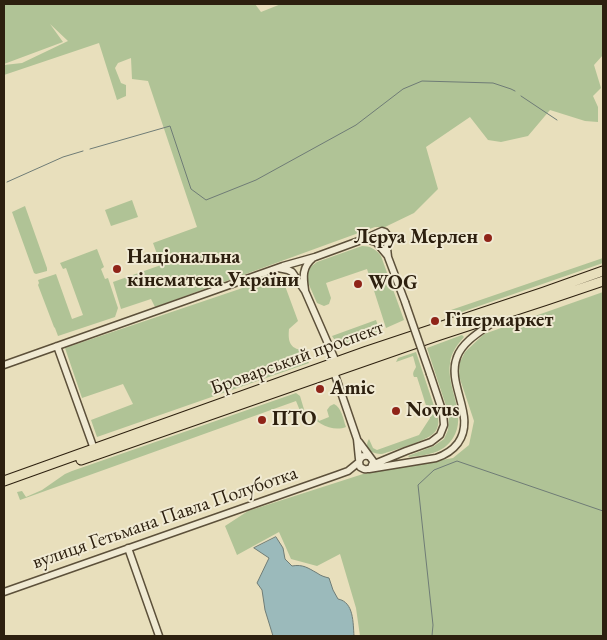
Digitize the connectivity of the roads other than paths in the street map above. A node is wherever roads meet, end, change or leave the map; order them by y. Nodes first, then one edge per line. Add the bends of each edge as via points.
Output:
1 (376, 234) junction
2 (364, 239) junction
3 (388, 241) junction
4 (377, 243) junction
5 (315, 257) junction
6 (388, 257) junction
7 (296, 262) junction
8 (278, 268) junction
9 (304, 270) junction
10 (603, 271) edge
11 (293, 273) junction
12 (603, 281) edge
13 (306, 291) junction
14 (504, 314) junction
15 (433, 333) junction
16 (57, 346) junction
17 (336, 362) junction
18 (4, 365) edge
19 (334, 372) junction
20 (357, 438) junction
21 (94, 449) junction
22 (406, 451) junction
23 (369, 456) junction
24 (359, 460) junction
25 (369, 468) junction
26 (337, 475) junction
27 (4, 481) edge
28 (4, 487) edge
29 (128, 548) junction
30 (4, 592) edge
31 (159, 636) edge

1 - 2 street
1 - 3 street via 385,232
1 - 4 street
2 - 4 street
2 - 5 street
3 - 4 street via 383,245
3 - 6 street
4 - 6 street
5 - 7 street
5 - 9 street
6 - 22 street, bridge via 443,414 444,425 440,435 431,442
7 - 8 street
7 - 9 street via 303,264
7 - 11 street via 291,266
8 - 11 street
8 - 16 street
9 - 11 street via 300,275
9 - 13 street
10 - 15 highway, Броварський проспект
11 - 13 street
12 - 14 highway, Броварський проспект
13 - 17 street
14 - 15 highway, Броварський проспект
14 - 25 street, вулиця Гетьмана Павла Полуботка via 466,343 456,357 455,378 464,426 455,446 436,458
15 - 17 highway, Броварський проспект
15 - 19 highway, Броварський проспект
16 - 18 street
16 - 21 street
17 - 21 highway, Броварський проспект
19 - 20 street
19 - 28 highway, Броварський проспект
20 - 23 street
20 - 24 street
21 - 27 highway, Броварський проспект
22 - 23 street
22 - 25 street
23 - 24 street via 364,455
23 - 25 street via 373,461
24 - 25 street via 360,466
24 - 26 street, вулиця Гетьмана Павла Полуботка via 348,471
25 - 26 street, вулиця Гетьмана Павла Полуботка
26 - 29 street, вулиця Гетьмана Павла Полуботка
29 - 30 street, вулиця Гетьмана Павла Полуботка
29 - 31 street

